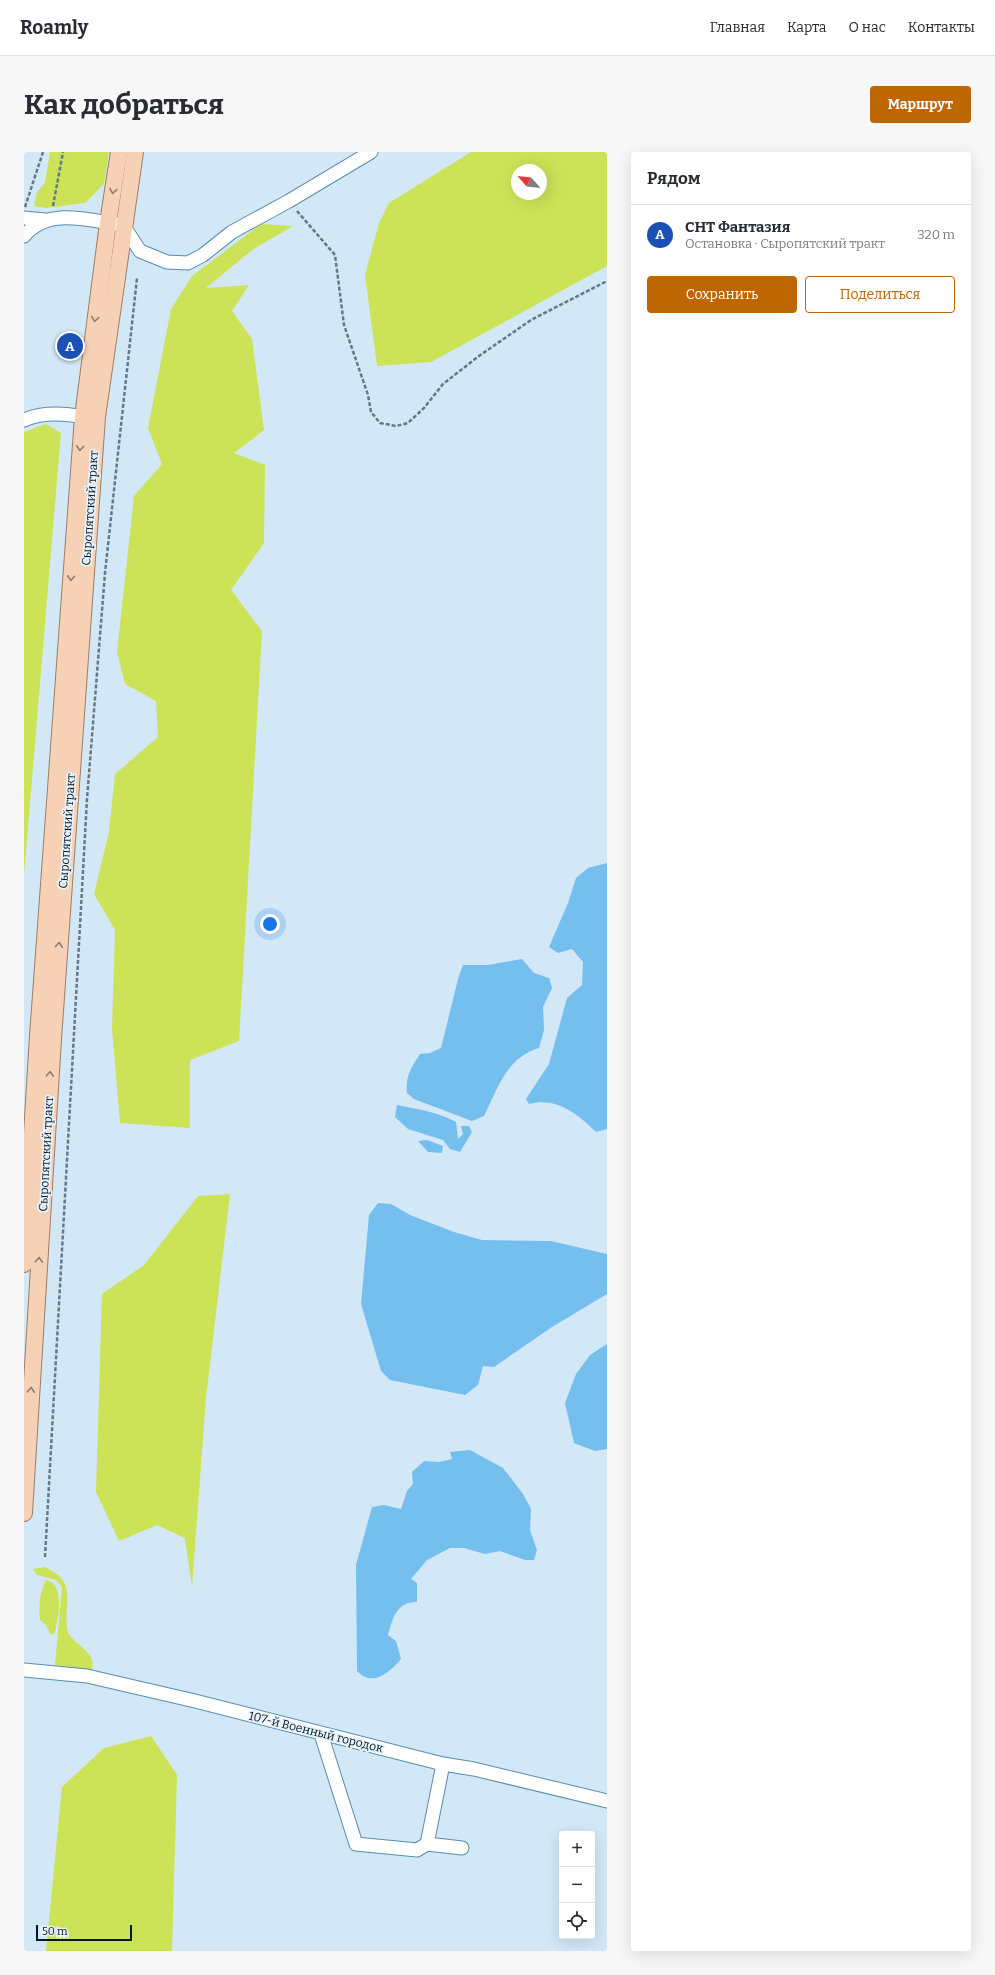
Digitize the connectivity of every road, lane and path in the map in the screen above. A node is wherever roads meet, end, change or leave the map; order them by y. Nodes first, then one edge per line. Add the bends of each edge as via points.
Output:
1 (43, 152) edge
2 (63, 152) edge
3 (120, 152) edge
4 (135, 152) edge
5 (371, 152) edge
6 (352, 157) edge
7 (289, 201) junction
8 (24, 210) edge
9 (24, 218) edge
10 (48, 219) junction
11 (116, 224) junction
12 (24, 236) edge
13 (137, 278) dead end
14 (607, 281) edge
15 (83, 417) junction
16 (24, 420) edge
17 (24, 1264) edge
18 (24, 1513) edge
19 (44, 1557) dead end
20 (24, 1670) edge
21 (322, 1734) junction
22 (443, 1764) junction
23 (607, 1801) edge
24 (427, 1844) junction
25 (462, 1848) dead end

1 - 8 path
2 - 10 path
3 -> 11 main road, Сыропятский тракт
4 - 11 main road, Сыропятский тракт
5 - 6 street
6 - 7 street
7 - 11 street via 232,232 203,255 188,263 167,262 140,251
7 - 14 path via 335,255 344,325 368,395 371,412 380,423 396,426 408,423 443,384 479,356 532,320
9 - 10 street
10 - 11 street via 59,217
10 - 12 street via 35,225
11 -> 15 main road, Сыропятский тракт
18 -> 11 main road, Сыропятский тракт via 53,1039 96,424
13 - 19 path via 105,573 88,784
15 - 16 street via 66,413
15 -> 17 main road, Сыропятский тракт
20 - 21 street, 107-й Военный городок via 87,1676 195,1700
21 - 22 street, 107-й Военный городок
21 - 24 street via 356,1844 417,1850
22 - 23 street, 107-й Военный городок
22 - 24 street
24 - 25 street

